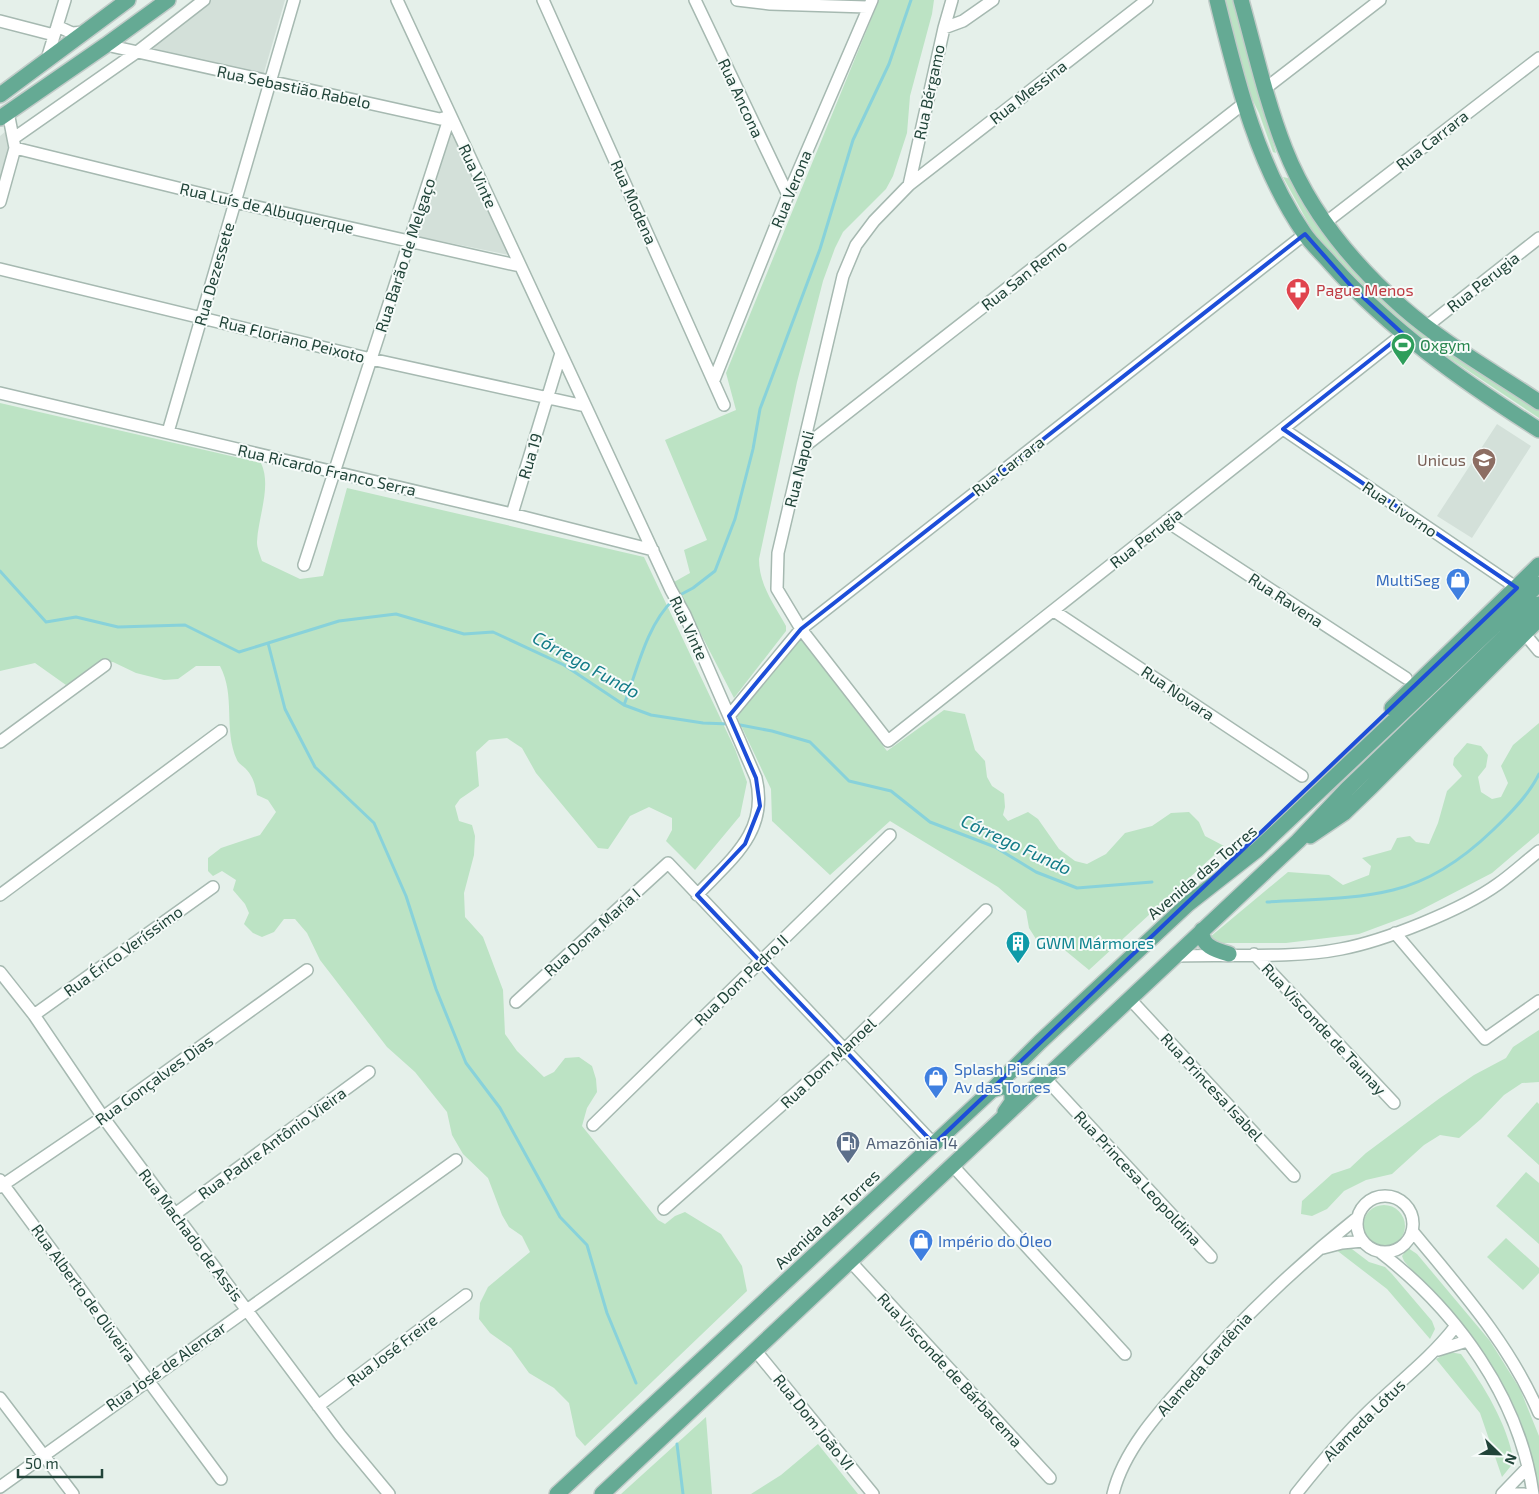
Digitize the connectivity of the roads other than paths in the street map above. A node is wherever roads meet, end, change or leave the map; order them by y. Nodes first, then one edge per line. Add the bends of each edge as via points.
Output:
1 (65, 0) edge
2 (128, 0) edge
3 (168, 0) edge
4 (204, 0) edge
5 (294, 0) edge
6 (397, 0) edge
7 (543, 0) edge
8 (695, 0) edge
9 (737, 0) edge
10 (952, 0) edge
11 (993, 0) edge
12 (1147, 0) edge
13 (1217, 0) edge
14 (1242, 0) edge
15 (1380, 0) edge
16 (869, 4) edge
17 (0, 21) edge
18 (944, 28) junction
19 (56, 30) junction
20 (86, 32) junction
21 (106, 46) junction
22 (138, 52) junction
23 (1539, 58) edge
24 (47, 60) junction
25 (270, 83) junction
26 (1266, 88) junction
27 (0, 95) edge
28 (1243, 104) junction
29 (4, 115) edge
30 (450, 116) junction
31 (14, 143) junction
32 (1285, 149) junction
33 (1262, 152) junction
34 (1297, 176) junction
35 (1272, 177) junction
36 (909, 185) junction
37 (788, 195) junction
38 (0, 202) edge
39 (235, 202) junction
40 (1325, 223) junction
41 (1305, 234) junction
42 (1539, 238) edge
43 (410, 240) junction
44 (520, 266) junction
45 (0, 269) edge
46 (202, 316) junction
47 (1427, 326) junction
48 (1403, 334) junction
49 (561, 352) junction
50 (371, 359) junction
51 (714, 380) junction
52 (0, 393) edge
53 (547, 398) junction
54 (1539, 402) edge
55 (724, 405) dead end
56 (585, 406) junction
57 (1283, 429) junction
58 (1539, 430) edge
59 (168, 432) junction
60 (805, 446) junction
61 (334, 473) junction
62 (512, 514) junction
63 (1166, 522) junction
64 (653, 550) junction
65 (304, 565) dead end
66 (1539, 565) edge
67 (1539, 584) edge
68 (1517, 588) junction
69 (1539, 604) edge
70 (1054, 610) junction
71 (1539, 619) edge
72 (801, 629) junction
73 (1524, 633) junction
74 (1539, 651) edge
75 (106, 666) dead end
76 (1406, 678) dead end
77 (730, 718) junction
78 (221, 731) dead end
79 (888, 741) joint
80 (0, 742) edge
81 (1302, 776) dead end
82 (890, 835) dead end
83 (1298, 841) junction
84 (1539, 851) edge
85 (213, 887) dead end
86 (0, 895) edge
87 (697, 895) junction
88 (1188, 904) junction
89 (986, 910) dead end
90 (1202, 930) junction
91 (1395, 933) junction
92 (1229, 954) junction
93 (1254, 954) junction
94 (1174, 956) junction
95 (761, 960) junction
96 (307, 970) dead end
97 (0, 972) edge
98 (1129, 998) junction
99 (1539, 1001) edge
100 (516, 1002) dead end
101 (34, 1015) junction
102 (845, 1049) junction
103 (369, 1072) dead end
104 (1045, 1078) junction
105 (992, 1090) junction
106 (1394, 1104) dead end
107 (104, 1116) junction
108 (592, 1125) dead end
109 (984, 1135) junction
110 (934, 1144) junction
111 (456, 1160) dead end
112 (952, 1165) junction
113 (1294, 1176) dead end
114 (1, 1184) edge
115 (664, 1209) dead end
116 (175, 1214) junction
117 (1358, 1217) junction
118 (1412, 1232) junction
119 (1363, 1241) junction
120 (1316, 1250) junction
121 (1380, 1252) junction
122 (1211, 1257) dead end
123 (850, 1261) junction
124 (466, 1295) dead end
125 (247, 1310) junction
126 (1456, 1327) junction
127 (1467, 1341) junction
128 (755, 1350) junction
129 (1438, 1350) junction
130 (1125, 1354) dead end
131 (148, 1379) junction
132 (0, 1398) edge
133 (318, 1406) junction
134 (1539, 1412) edge
135 (43, 1454) junction
136 (1528, 1467) junction
137 (1050, 1478) dead end
138 (221, 1479) dead end
139 (0, 1486) edge
140 (73, 1494) edge
141 (389, 1494) edge
142 (557, 1494) edge
143 (602, 1494) edge
144 (873, 1494) edge
145 (1113, 1494) edge
146 (1296, 1494) edge
147 (1502, 1494) edge
148 (1514, 1494) edge
149 (1524, 1494) edge
150 (1533, 1494) edge

1 - 19 street
2 - 20 main road
3 - 21 main road
4 - 22 street
5 - 25 street, Rua Dezessete
6 - 30 street, Rua Vinte
7 - 51 street, Rua Modena
8 - 37 street, Rua Ancona
9 - 16 street via 796,6
10 - 18 street, Rua Bérgamo
11 - 18 street via 963,21
12 - 36 street, Rua Messina
13 - 28 main road
14 - 26 main road
15 - 26 street
16 - 37 street, Rua Verona
17 - 19 street
18 - 36 street, Rua Bérgamo
19 - 20 street
19 - 24 street
20 - 24 main road
21 - 22 street, Rua Sebastião Rabelo
21 - 29 main road
22 - 25 street, Rua Sebastião Rabelo
22 - 31 street
23 - 40 street, Rua Carrara
24 - 27 main road
25 - 30 street, Rua Sebastião Rabelo via 440,120
25 - 39 street, Rua Dezessete
26 - 32 main road
28 - 33 main road
28 - 60 street, Rua San Remo
29 - 31 street
30 - 43 street, Rua Barão de Melgaço
30 - 44 street, Rua Vinte
31 - 38 street
31 - 39 street, Rua Luís de Albuquerque
32 - 33 main road via 1277,156
32 - 34 main road
33 - 35 main road
34 - 35 main road via 1282,169
34 - 40 main road
35 - 41 main road
36 - 60 street, Rua Napoli via 856,245 844,276
37 - 51 street, Rua Verona
39 - 43 street, Rua Luís de Albuquerque
39 - 46 street, Rua Dezessete
40 - 47 main road via 1362,268
41 - 48 main road via 1351,286
41 - 72 street, Rua Carrara
42 - 47 street, Rua Perugia
43 - 44 street, Rua Luís de Albuquerque
43 - 50 street, Rua Barão de Melgaço
44 - 49 street, Rua Vinte
45 - 46 street, Rua Floriano Peixoto
46 - 50 street, Rua Floriano Peixoto
46 - 59 street, Rua Dezessete
47 - 54 main road
48 - 57 street, Rua Perugia
48 - 58 main road via 1469,384
49 - 53 street
49 - 56 street, Rua Vinte
50 - 53 street, Rua Floriano Peixoto
50 - 61 street, Rua Barão de Melgaço
51 - 55 street, Rua Modena
52 - 59 street, Rua Ricardo Franco Serra
53 - 56 street, Rua Floriano Peixoto
53 - 62 street, Rua 19
56 - 64 street, Rua Vinte
57 - 63 street, Rua Perugia
57 - 68 street, Rua Livorno
59 - 61 street, Rua Ricardo Franco Serra
60 - 72 street, Rua Napoli via 778,553 777,589
61 - 62 street, Rua Ricardo Franco Serra
61 - 65 street, Rua Barão de Melgaço
62 - 64 street, Rua Ricardo Franco Serra
63 - 70 street, Rua Perugia
63 - 76 street, Rua Ravena
64 - 77 street, Rua Vinte
66 - 68 main road
67 - 88 main road, Avenida das Torres via 1256,850
68 - 88 main road
69 - 83 main road via 1347,789
70 - 79 street, Rua Perugia
70 - 81 street, Rua Novara
71 - 73 main road
72 - 77 street, Rua Carrara
72 - 79 street, Rua Napoli
73 - 74 street
73 - 83 main road via 1344,813 1316,833
75 - 80 street
77 - 87 street, Rua Vinte via 759,792 760,806 745,844
78 - 86 street
82 - 95 street, Rua Dom Pedro II
83 - 90 main road
84 - 91 street via 1497,885
85 - 101 street, Rua Érico Veríssimo
87 - 95 street
87 - 100 street, Rua Dona Maria I via 668,863
88 - 105 main road, Avenida das Torres
89 - 102 street, Rua Dom Manoel
90 - 92 main road via 1206,944
90 - 94 main road
91 - 93 street via 1341,949
91 - 99 street via 1485,1040
92 - 93 street
92 - 94 street
93 - 106 street, Rua Visconde de Taunay
94 - 98 main road
95 - 102 street
95 - 108 street, Rua Dom Pedro II
96 - 107 street, Rua Gonçalves Dias
97 - 101 street, Rua Machado de Assis
98 - 104 main road
98 - 113 street, Rua Princesa Isabel
101 - 107 street, Rua Machado de Assis
102 - 110 street
102 - 115 street, Rua Dom Manoel
103 - 116 street, Rua Padre Antônio Vieira
104 - 109 main road
104 - 122 street, Rua Princesa Leopoldina
105 - 109 main road via 1005,1086 1013,1097 1008,1109
105 - 110 main road, Avenida das Torres
107 - 114 street, Rua Gonçalves Dias
107 - 116 street, Rua Machado de Assis
109 - 112 main road
110 - 142 main road, Avenida das Torres
111 - 125 street, Rua José de Alencar
112 - 123 main road
112 - 130 street
114 - 131 street, Rua Alberto de Oliveira
116 - 125 street, Rua Machado de Assis
117 - 118 street via 1361,1209 1374,1198 1390,1196 1411,1210
117 - 119 street
117 - 120 street, Alameda Gardênia
118 - 121 street via 1401,1248
118 - 134 street via 1486,1320 1508,1352
119 - 120 street, Alameda Gardênia via 1342,1242
119 - 121 street
120 - 145 street, Alameda Gardênia via 1240,1323 1163,1408 1140,1438
121 - 126 street via 1407,1272
123 - 128 main road
123 - 137 street, Rua Visconde de Bárbacema
124 - 133 street, Rua José Freire
125 - 131 street, Rua José de Alencar
125 - 133 street, Rua Machado de Assis
126 - 127 street
126 - 129 street, Alameda Lótus
127 - 129 street, Alameda Lótus
127 - 136 street via 1502,1395 1519,1434
128 - 143 main road
128 - 144 street, Rua Dom João VI
129 - 146 street, Alameda Lótus via 1370,1410
131 - 135 street, Rua José de Alencar
131 - 138 street, Rua Alberto de Oliveira
132 - 135 street
133 - 141 street, Rua Machado de Assis
135 - 139 street, Rua José de Alencar
135 - 140 street
136 - 147 street
136 - 150 street
148 - 149 street

